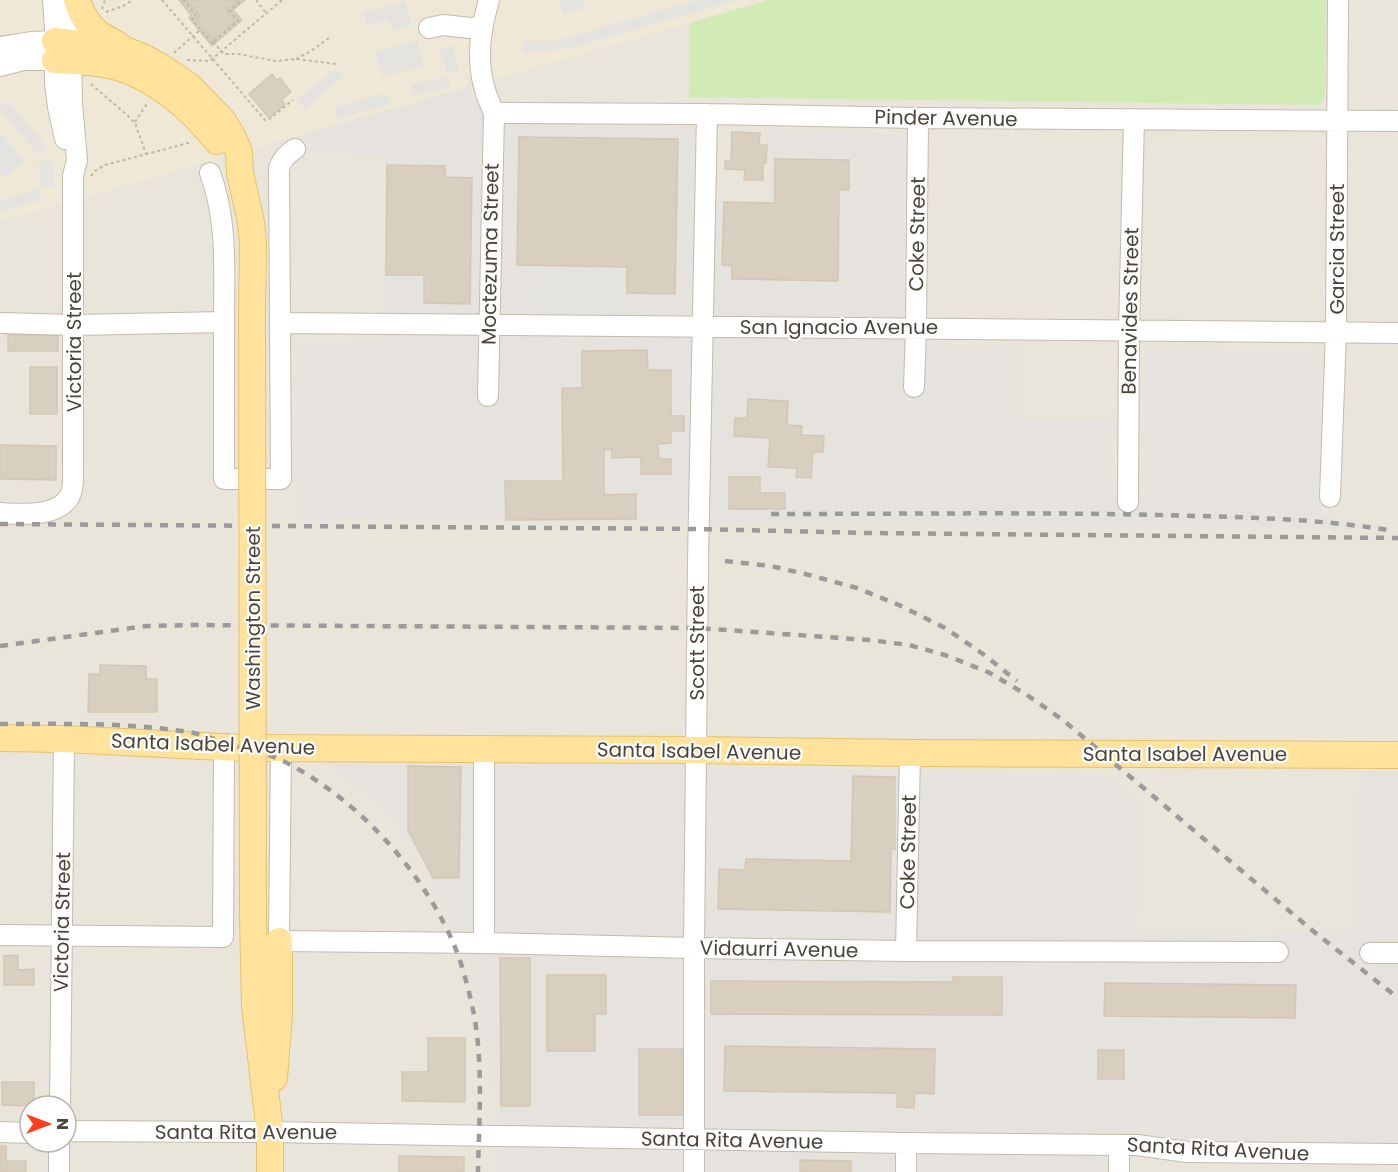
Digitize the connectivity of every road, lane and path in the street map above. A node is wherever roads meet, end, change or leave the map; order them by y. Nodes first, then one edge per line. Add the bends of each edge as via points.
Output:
1 (53, 0) edge
2 (68, 0) edge
3 (77, 0) edge
4 (133, 0) edge
5 (162, 0) edge
6 (183, 0) edge
7 (242, 0) edge
8 (257, 0) edge
9 (282, 0) edge
10 (489, 0) edge
11 (1338, 0) edge
12 (266, 13) junction
13 (101, 14) dead end
14 (482, 26) junction
15 (429, 28) dead end
16 (201, 30) junction
17 (193, 37) junction
18 (329, 38) dead end
19 (213, 42) junction
20 (0, 47) edge
21 (125, 50) junction
22 (63, 51) junction
23 (221, 51) junction
24 (174, 57) dead end
25 (212, 59) junction
26 (296, 59) junction
27 (181, 60) dead end
28 (336, 64) dead end
29 (0, 66) edge
30 (90, 84) dead end
31 (151, 96) dead end
32 (293, 100) dead end
33 (494, 113) junction
34 (706, 114) junction
35 (918, 118) junction
36 (1134, 119) junction
37 (1337, 120) junction
38 (1398, 121) edge
39 (135, 123) junction
40 (194, 141) dead end
41 (295, 149) dead end
42 (146, 154) junction
43 (210, 173) dead end
44 (240, 173) junction
45 (81, 177) junction
46 (224, 322) junction
47 (0, 323) edge
48 (280, 323) junction
49 (489, 324) junction
50 (74, 325) junction
51 (702, 327) junction
52 (916, 328) junction
53 (1129, 331) junction
54 (1336, 332) junction
55 (1398, 333) edge
56 (914, 387) dead end
57 (488, 396) dead end
58 (1330, 497) dead end
59 (1128, 502) dead end
60 (0, 513) edge
61 (0, 738) edge
62 (64, 739) junction
63 (224, 747) junction
64 (281, 747) junction
65 (484, 749) junction
66 (696, 750) junction
67 (910, 753) junction
68 (1398, 755) edge
69 (224, 814) junction
70 (280, 814) junction
71 (0, 935) edge
72 (62, 935) junction
73 (279, 941) junction
74 (484, 943) junction
75 (694, 948) junction
76 (906, 951) junction
77 (1278, 952) dead end
78 (1370, 953) dead end
79 (1398, 953) edge
80 (60, 1094) edge
81 (78, 1131) edge
82 (0, 1132) edge
83 (270, 1132) junction
84 (18, 1133) edge
85 (694, 1139) junction
86 (906, 1143) junction
87 (1128, 1145) junction
88 (59, 1154) edge
89 (1398, 1155) edge
90 (1331, 1163) edge
91 (59, 1172) edge
92 (270, 1172) edge
93 (694, 1172) edge
94 (906, 1172) edge
95 (1119, 1172) edge

1 - 22 street
2 - 22 street
3 - 21 main road via 83,15 100,36
4 - 13 path
5 - 17 path
6 - 16 path via 196,15 192,19
7 - 19 path via 230,11 238,21
8 - 12 path
9 - 12 path
10 - 14 street
11 - 37 street, Garcia Street
12 - 23 path
14 - 15 street
14 - 33 street via 481,71
16 - 17 path
16 - 19 path
17 - 24 path via 171,55
17 - 25 path
18 - 26 path
19 - 23 path
20 - 22 street via 32,42
21 - 22 main road
21 - 44 main road, Washington Street via 189,86 223,121 239,152
22 - 29 street
22 - 44 main road via 120,68 156,85 197,118
22 - 45 street, Victoria Street
23 - 25 path
23 - 26 path via 276,61
25 - 27 path
25 - 32 path via 265,120
26 - 28 path
30 - 39 path
31 - 39 path
33 - 34 street, Pinder Avenue
33 - 49 street, Moctezuma Street
34 - 35 street, Pinder Avenue
34 - 51 street, Scott Street
35 - 36 street, Pinder Avenue
35 - 52 street, Coke Street
36 - 37 street, Pinder Avenue
36 - 53 street, Benavides Street
37 - 38 street, Pinder Avenue
37 - 54 street, Garcia Street
39 - 42 path
40 - 42 path
41 - 48 street via 279,168
42 - 45 path via 100,167
43 - 46 street via 223,229
44 - 83 main road, Washington Street, bridge via 251,222 253,265 255,1006
45 - 50 street, Victoria Street
46 - 48 street via 224,479 281,480
46 - 50 street
47 - 50 street
48 - 49 street, San Ignacio Avenue
49 - 51 street, San Ignacio Avenue
49 - 57 street, Moctezuma Street
50 - 60 street, Victoria Street via 71,493 63,505 38,514
51 - 52 street, San Ignacio Avenue
51 - 66 street, Scott Street
52 - 53 street, San Ignacio Avenue
52 - 56 street, Coke Street
53 - 54 street, San Ignacio Avenue
53 - 59 street, Benavides Street
54 - 55 street, San Ignacio Avenue
54 - 58 street, Garcia Street
61 - 62 main road, Santa Isabel Avenue
62 - 63 main road, Santa Isabel Avenue
62 - 72 street, Victoria Street
63 - 64 main road, Santa Isabel Avenue
63 - 69 street
64 - 65 main road, Santa Isabel Avenue
64 - 70 street
65 - 66 main road, Santa Isabel Avenue
65 - 74 street
66 - 67 main road, Santa Isabel Avenue
66 - 75 street, Scott Street
67 - 68 main road, Santa Isabel Avenue
67 - 76 street, Coke Street
69 - 70 street
69 - 72 street via 223,937
70 - 73 street
71 - 72 street
72 - 80 street, Victoria Street
73 - 74 street, Vidaurri Avenue
73 - 83 main road via 279,1014
74 - 75 street, Vidaurri Avenue
75 - 76 street, Vidaurri Avenue
75 - 85 street, Scott Street
76 - 77 street, Vidaurri Avenue
78 - 79 street
81 - 83 street, Santa Rita Avenue
82 - 84 street
83 - 85 street, Santa Rita Avenue
83 - 92 main road, Washington Street
85 - 86 street, Santa Rita Avenue
85 - 93 street, Scott Street
86 - 87 street, Santa Rita Avenue
86 - 94 street
87 - 90 street, Santa Rita Avenue
87 - 95 street
88 - 91 street
89 - 90 street, Santa Rita Avenue

